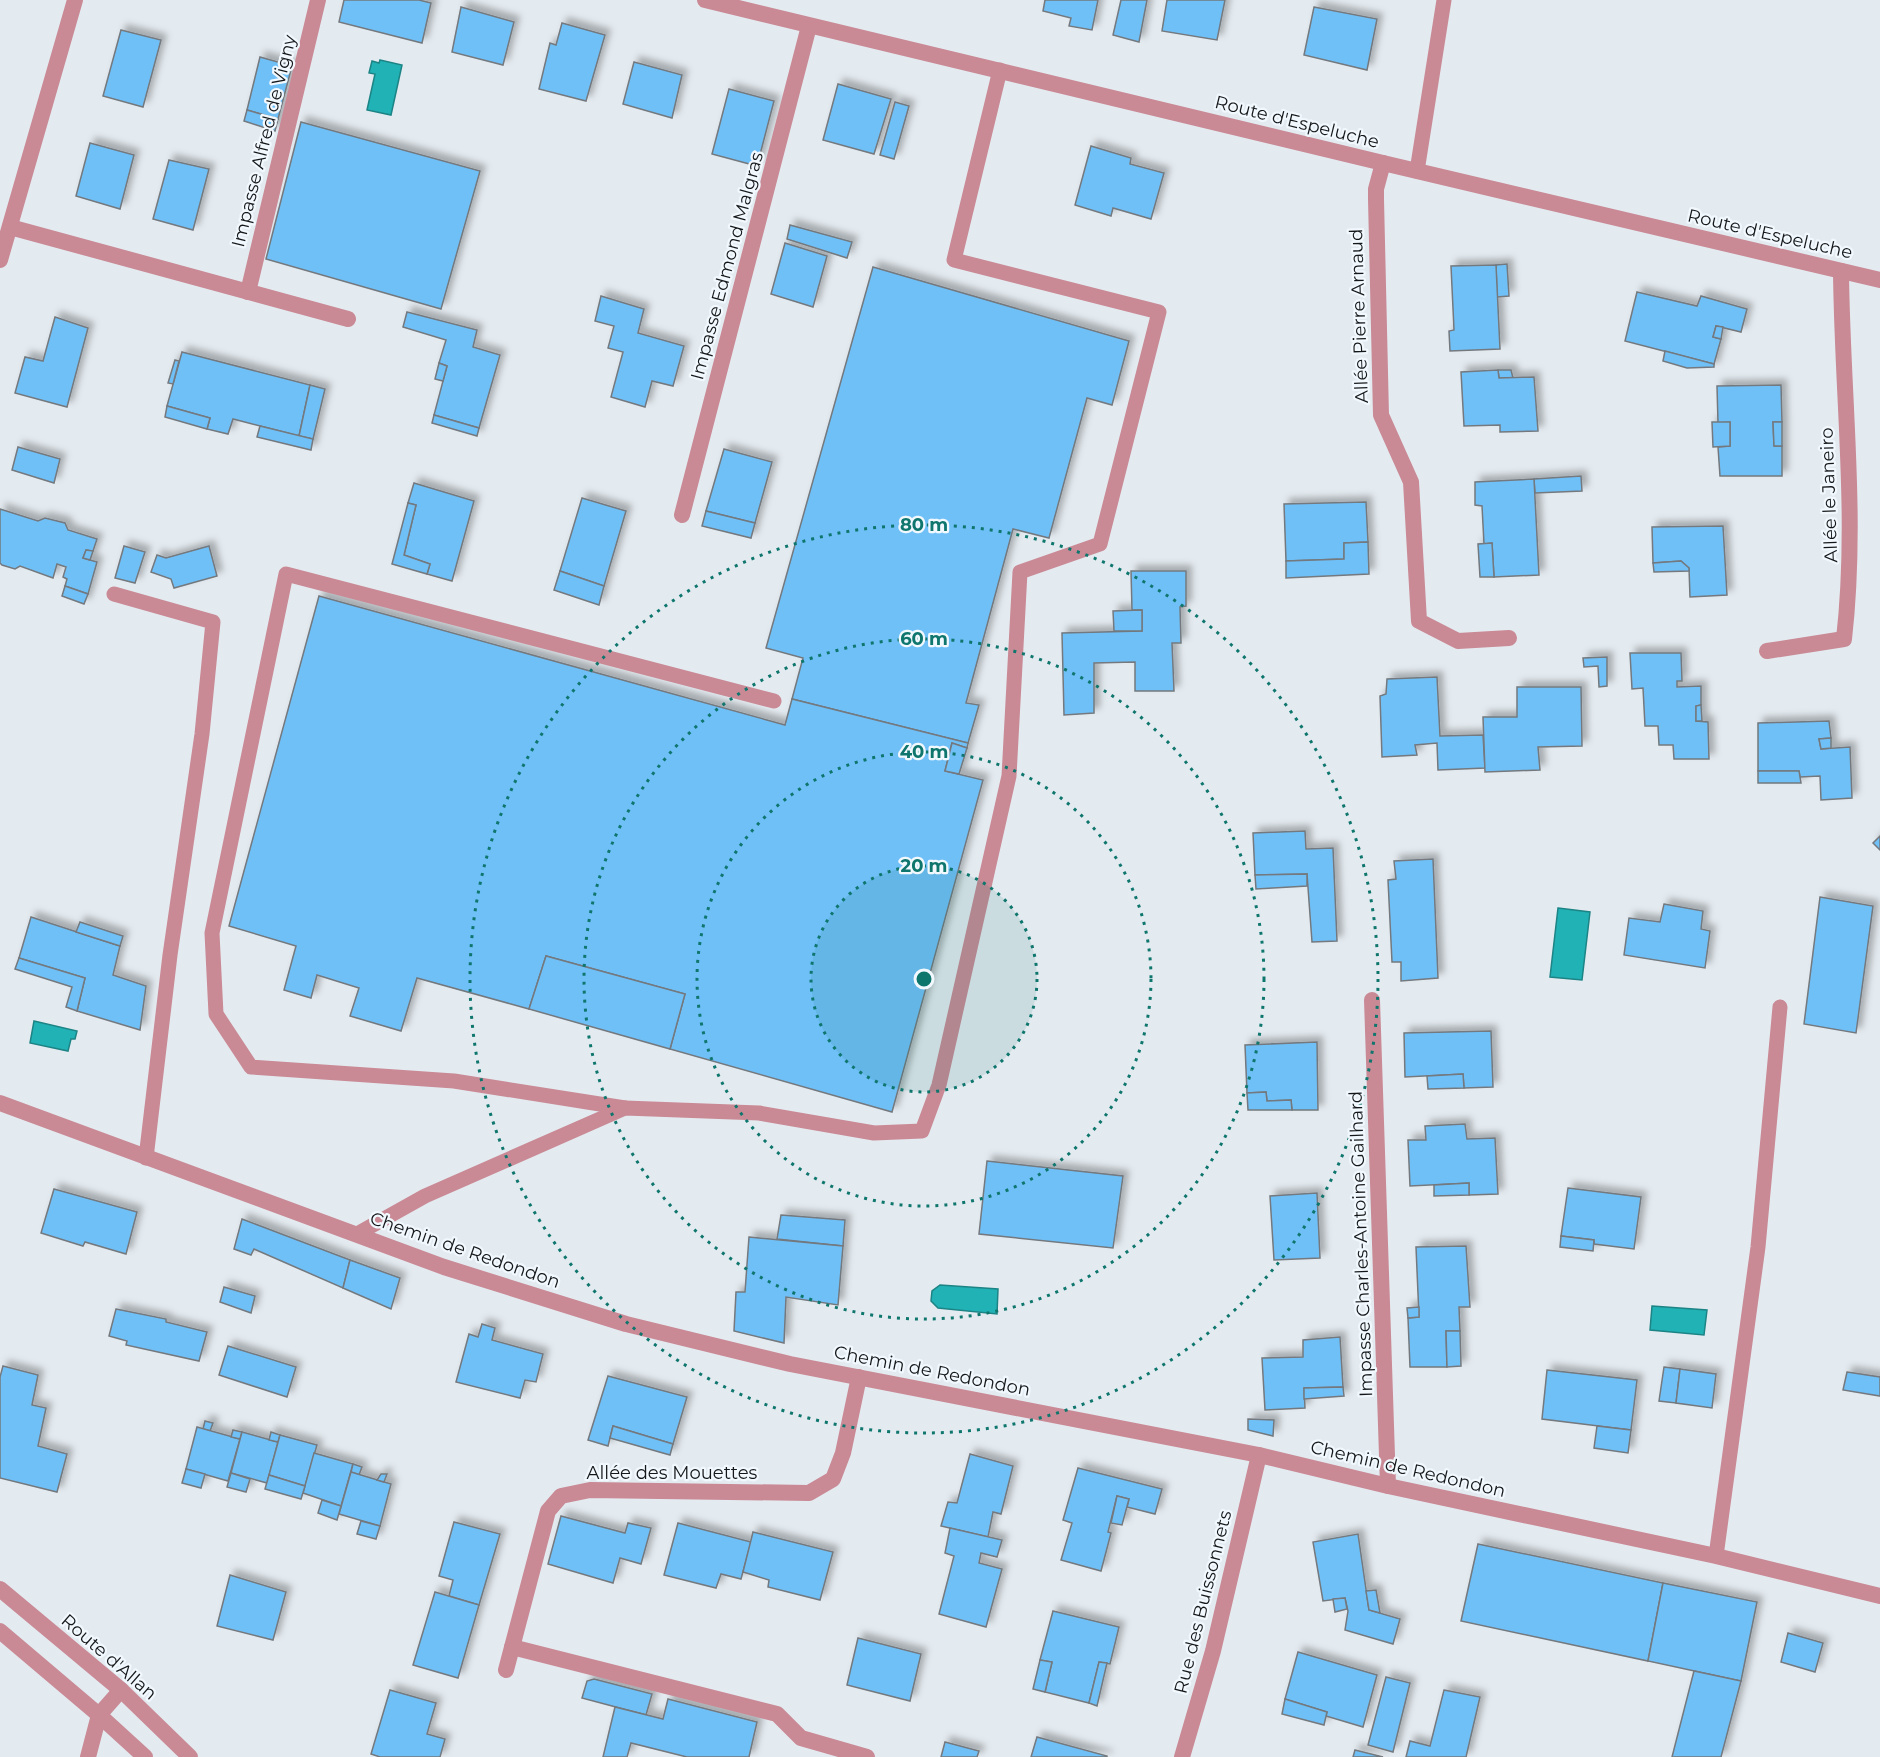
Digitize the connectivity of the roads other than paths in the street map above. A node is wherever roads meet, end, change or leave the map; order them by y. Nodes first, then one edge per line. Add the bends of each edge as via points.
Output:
1 (75, 0) edge
2 (318, 0) edge
3 (705, 0) edge
4 (1444, 0) edge
5 (809, 26) junction
6 (1000, 70) junction
7 (1383, 163) junction
8 (1417, 171) junction
9 (10, 227) junction
10 (0, 260) edge
11 (1841, 272) junction
12 (1880, 280) edge
13 (248, 292) junction
14 (348, 319) dead end
15 (682, 515) dead end
16 (114, 594) dead end
17 (1509, 638) dead end
18 (1767, 651) dead end
19 (774, 701) dead end
20 (1372, 1000) dead end
21 (1780, 1007) dead end
22 (0, 1103) edge
23 (625, 1108) junction
24 (27, 1113) junction
25 (0, 1118) edge
26 (146, 1158) junction
27 (357, 1234) junction
28 (860, 1377) junction
29 (1259, 1455) junction
30 (1388, 1486) junction
31 (1716, 1556) junction
32 (0, 1588) edge
33 (1880, 1596) edge
34 (0, 1631) edge
35 (512, 1647) junction
36 (506, 1670) dead end
37 (121, 1690) junction
38 (99, 1714) junction
39 (88, 1757) edge
40 (144, 1757) edge
41 (190, 1757) edge
42 (867, 1757) edge
43 (1182, 1757) edge

1 - 9 street
2 - 13 street, Impasse Alfred de Vigny
3 - 5 street, Route d'Espeluche
4 - 8 lane
5 - 6 street, Route d'Espeluche
5 - 15 street, Impasse Edmond Malgras
6 - 7 street, Route d'Espeluche
6 - 23 lane via 954,260 1159,312 1101,544 1020,572 1009,776 939,1085 926,1122 922,1131 874,1133 759,1113
7 - 8 street, Route d'Espeluche
7 - 17 street, Allée Pierre Arnaud via 1376,189 1381,415 1411,482 1419,621 1458,641
8 - 11 street, Route d'Espeluche
9 - 10 street
9 - 13 street
11 - 12 street, Route d'Espeluche
11 - 18 street, Allée le Janeiro via 1851,546 1844,639
13 - 14 street
16 - 26 lane via 213,622
19 - 23 lane via 286,574 212,933 216,1014 250,1067 454,1081
20 - 30 street, Impasse Charles-Antoine Gailhard
21 - 31 lane via 1758,1247
22 - 24 street, Chemin de Redondon
23 - 27 lane via 425,1196
24 - 25 street
24 - 26 street, Chemin de Redondon
26 - 27 street, Chemin de Redondon
27 - 28 street, Chemin de Redondon via 444,1267 626,1324
28 - 29 street, Chemin de Redondon
28 - 35 street, Allée des Mouettes via 843,1453 833,1479 809,1492 590,1490 561,1496 548,1511
29 - 30 street, Chemin de Redondon
29 - 43 street, Rue des Buissonnets via 1213,1651
30 - 31 street, Chemin de Redondon
31 - 33 street, Chemin de Redondon
32 - 37 street, Route d'Allan
34 - 38 street
35 - 36 street, Allée des Mouettes
35 - 42 street via 777,1714 801,1738
37 - 38 street
37 - 41 street, Route d'Allan
38 - 39 street
38 - 40 street

